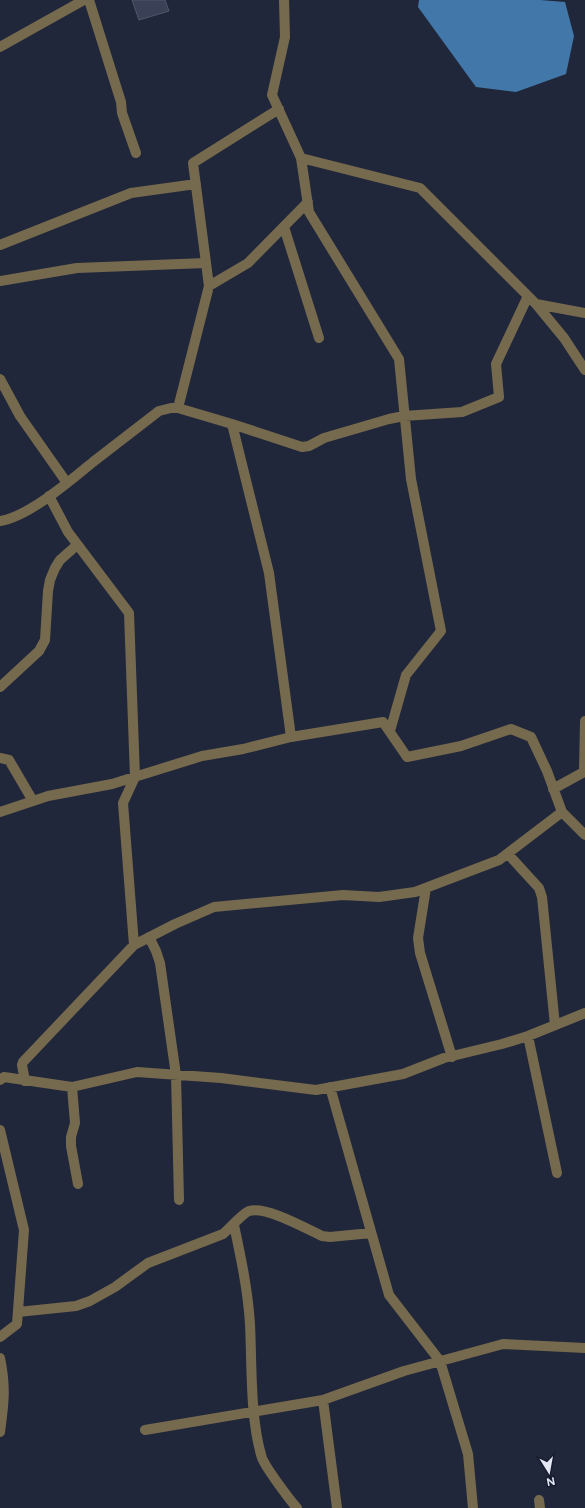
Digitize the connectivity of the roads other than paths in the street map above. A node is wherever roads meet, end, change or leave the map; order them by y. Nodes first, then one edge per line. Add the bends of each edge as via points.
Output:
1 (84, 0) edge
2 (89, 0) edge
3 (284, 0) edge
4 (0, 47) edge
5 (279, 109) junction
6 (136, 153) dead end
7 (301, 158) junction
8 (196, 184) junction
9 (308, 202) junction
10 (284, 227) junction
11 (0, 245) edge
12 (206, 263) junction
13 (0, 281) edge
14 (209, 286) junction
15 (528, 296) junction
16 (536, 304) junction
17 (585, 313) edge
18 (320, 338) dead end
19 (585, 370) edge
20 (0, 379) edge
21 (178, 408) junction
22 (404, 416) junction
23 (232, 424) junction
24 (67, 483) junction
25 (49, 496) junction
26 (0, 521) edge
27 (77, 545) junction
28 (0, 687) edge
29 (585, 721) edge
30 (390, 732) junction
31 (291, 737) junction
32 (0, 758) edge
33 (135, 777) junction
34 (554, 789) junction
35 (33, 801) junction
36 (0, 812) edge
37 (562, 812) junction
38 (585, 835) edge
39 (508, 854) junction
40 (426, 888) junction
41 (149, 937) junction
42 (134, 945) junction
43 (585, 1013) edge
44 (555, 1025) junction
45 (528, 1036) junction
46 (452, 1057) junction
47 (176, 1075) junction
48 (0, 1080) edge
49 (25, 1081) junction
50 (72, 1087) junction
51 (330, 1088) junction
52 (0, 1130) edge
53 (557, 1172) dead end
54 (78, 1184) dead end
55 (179, 1200) dead end
56 (234, 1225) junction
57 (371, 1233) junction
58 (18, 1312) junction
59 (0, 1337) edge
60 (585, 1348) edge
61 (0, 1358) edge
62 (440, 1361) junction
63 (323, 1400) junction
64 (255, 1412) junction
65 (145, 1430) dead end
66 (0, 1432) edge
67 (296, 1508) edge
68 (337, 1508) edge
69 (473, 1508) edge

1 - 4 street
2 - 6 street
3 - 5 street via 285,37 272,95
5 - 7 street
5 - 8 street via 192,163
7 - 9 street
7 - 15 street via 420,188
8 - 11 street via 131,193
8 - 12 street
9 - 10 street
9 - 22 street via 309,212 399,359
10 - 14 street via 248,263
10 - 18 street
12 - 13 street via 77,268
12 - 14 street
14 - 21 street
15 - 16 street
15 - 22 street via 496,364 499,397 462,412
16 - 17 street
16 - 19 street via 564,338
20 - 24 street via 20,416
21 - 23 street
21 - 24 street via 159,411
22 - 23 street via 324,438 302,447
22 - 30 street via 411,479 441,632 406,675
23 - 31 street via 269,573
24 - 25 street
25 - 26 street via 24,512
25 - 27 street
27 - 28 street via 60,560 50,580 45,640 39,651
27 - 33 street via 129,613
29 - 34 street via 584,772
30 - 31 street via 384,722
30 - 34 street via 407,757 461,746 511,729 531,737
31 - 33 street via 202,756
32 - 35 street via 9,760
33 - 35 street
33 - 42 street via 123,803
34 - 37 street
35 - 36 street
37 - 38 street
37 - 39 street
39 - 40 street via 499,860
39 - 44 street via 539,888 542,897
40 - 41 street via 379,897 343,895 214,907
40 - 46 street via 418,938 420,953
41 - 42 street
41 - 47 street via 160,963
42 - 49 street via 23,1062
43 - 44 street
44 - 45 street
45 - 46 street
45 - 53 street
46 - 51 street via 403,1074
47 - 50 street via 137,1072
47 - 51 street via 316,1090
47 - 55 street
48 - 49 street via 4,1077
49 - 50 street
50 - 54 street via 75,1123 71,1146
51 - 57 street
52 - 58 street via 24,1230
56 - 57 street via 243,1214 257,1210 269,1212 322,1236
56 - 58 street via 216,1238 148,1263 115,1288 90,1301 76,1306
56 - 64 street via 248,1298
57 - 62 street via 389,1295
58 - 59 street via 17,1324
60 - 62 street via 503,1344
61 - 66 street via 5,1397
62 - 63 street
62 - 69 street via 468,1454
63 - 64 street
63 - 68 street
64 - 65 street
64 - 67 street via 263,1460

